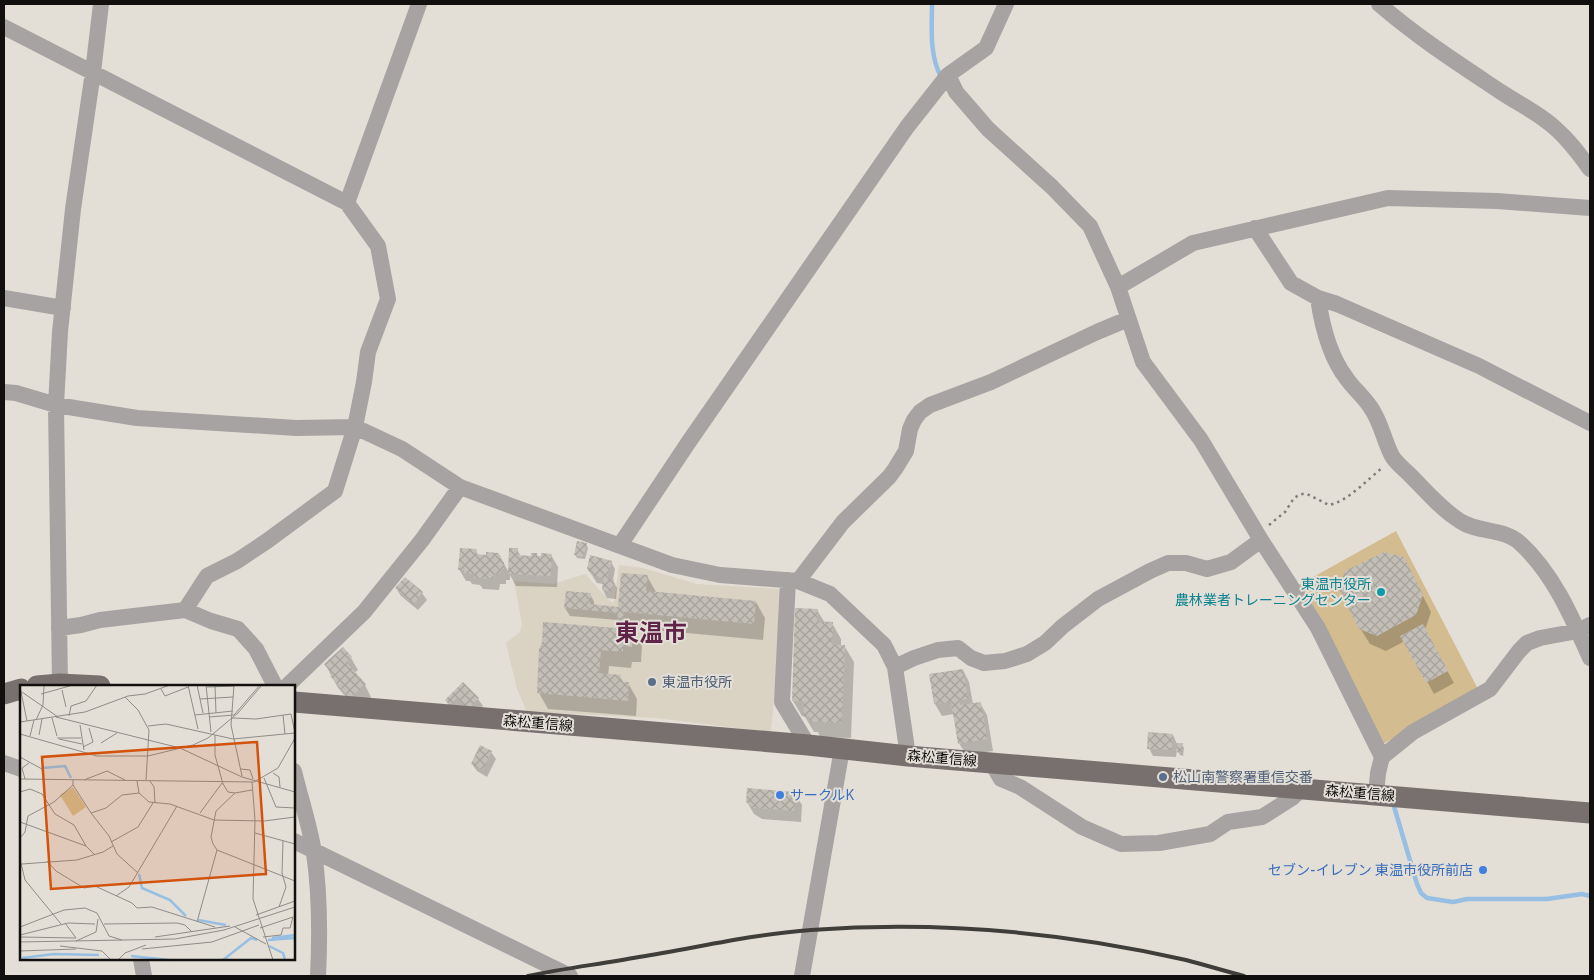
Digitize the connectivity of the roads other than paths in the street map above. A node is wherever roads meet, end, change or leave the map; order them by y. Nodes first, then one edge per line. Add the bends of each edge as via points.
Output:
1 (101, 4) edge
2 (419, 4) edge
3 (1006, 4) edge
4 (1379, 4) edge
5 (4, 27) edge
6 (93, 72) junction
7 (948, 76) junction
8 (1590, 169) edge
9 (347, 203) junction
10 (1590, 208) edge
11 (1255, 228) junction
12 (1118, 287) junction
13 (4, 298) edge
14 (1318, 298) junction
15 (63, 308) junction
16 (1128, 319) junction
17 (4, 392) edge
18 (56, 405) junction
19 (1590, 423) edge
20 (355, 427) junction
21 (460, 487) junction
22 (1259, 536) junction
23 (620, 545) junction
24 (793, 581) junction
25 (185, 610) junction
26 (59, 628) junction
27 (1584, 628) edge
28 (1590, 658) edge
29 (895, 667) junction
30 (60, 684) junction
31 (48, 685) edge
32 (80, 685) edge
33 (274, 685) edge
34 (288, 685) edge
35 (295, 702) edge
36 (808, 745) junction
37 (842, 749) junction
38 (908, 756) junction
39 (1382, 758) junction
40 (992, 762) junction
41 (4, 763) edge
42 (20, 768) edge
43 (295, 774) edge
44 (1302, 788) junction
45 (1376, 795) junction
46 (1590, 813) edge
47 (295, 842) edge
48 (314, 852) junction
49 (141, 960) edge
50 (144, 976) edge
51 (318, 976) edge
52 (570, 976) edge
53 (802, 976) edge

1 - 6 street
2 - 9 street
3 - 7 street via 986,48
4 - 8 street via 1404,25 1554,127
5 - 6 street
6 - 9 street
6 - 15 street via 73,209
7 - 12 street via 956,92 988,130 1090,226
7 - 23 street via 907,127
9 - 20 street via 378,246 388,299 368,352
10 - 11 street via 1388,198
11 - 12 street via 1193,243
11 - 14 street via 1291,283
12 - 16 street
13 - 15 street
14 - 19 street via 1479,366
14 - 27 street via 1334,359 1371,407 1393,459 1461,522 1518,541 1547,574
15 - 18 street
16 - 22 street via 1143,362 1201,440
16 - 24 street via 920,412 910,429 906,451 896,469 843,522
17 - 18 street
18 - 20 street via 137,418 296,428
18 - 26 street
20 - 21 street via 402,449
20 - 25 street via 335,491 268,541 207,576
21 - 23 street
21 - 34 street via 364,612
22 - 29 street via 1231,562 1208,569 1168,563 1150,571 1098,599 1027,654 984,663 958,648 938,650
22 - 39 street via 1318,628
23 - 24 street via 672,565 720,575
24 - 29 street via 830,594 884,645
24 - 36 street via 782,702
25 - 26 street
25 - 33 street via 238,629 256,649
26 - 30 street
27 - 28 street
27 - 39 street via 1527,643 1490,689 1413,732
29 - 38 street
30 - 31 main road
30 - 32 main road
35 - 36 main road, 森松重信線
36 - 37 main road, 森松重信線
37 - 38 main road, 森松重信線
37 - 53 street
38 - 40 main road, 森松重信線
39 - 45 street
40 - 44 main road, 森松重信線
40 - 44 street via 1001,780 1020,787 1082,827 1121,844 1159,843 1210,834 1228,822 1262,816
41 - 42 street
43 - 48 street
44 - 45 main road, 森松重信線
45 - 46 main road, 森松重信線
47 - 48 street
48 - 51 street via 319,907
48 - 52 street
49 - 50 street

